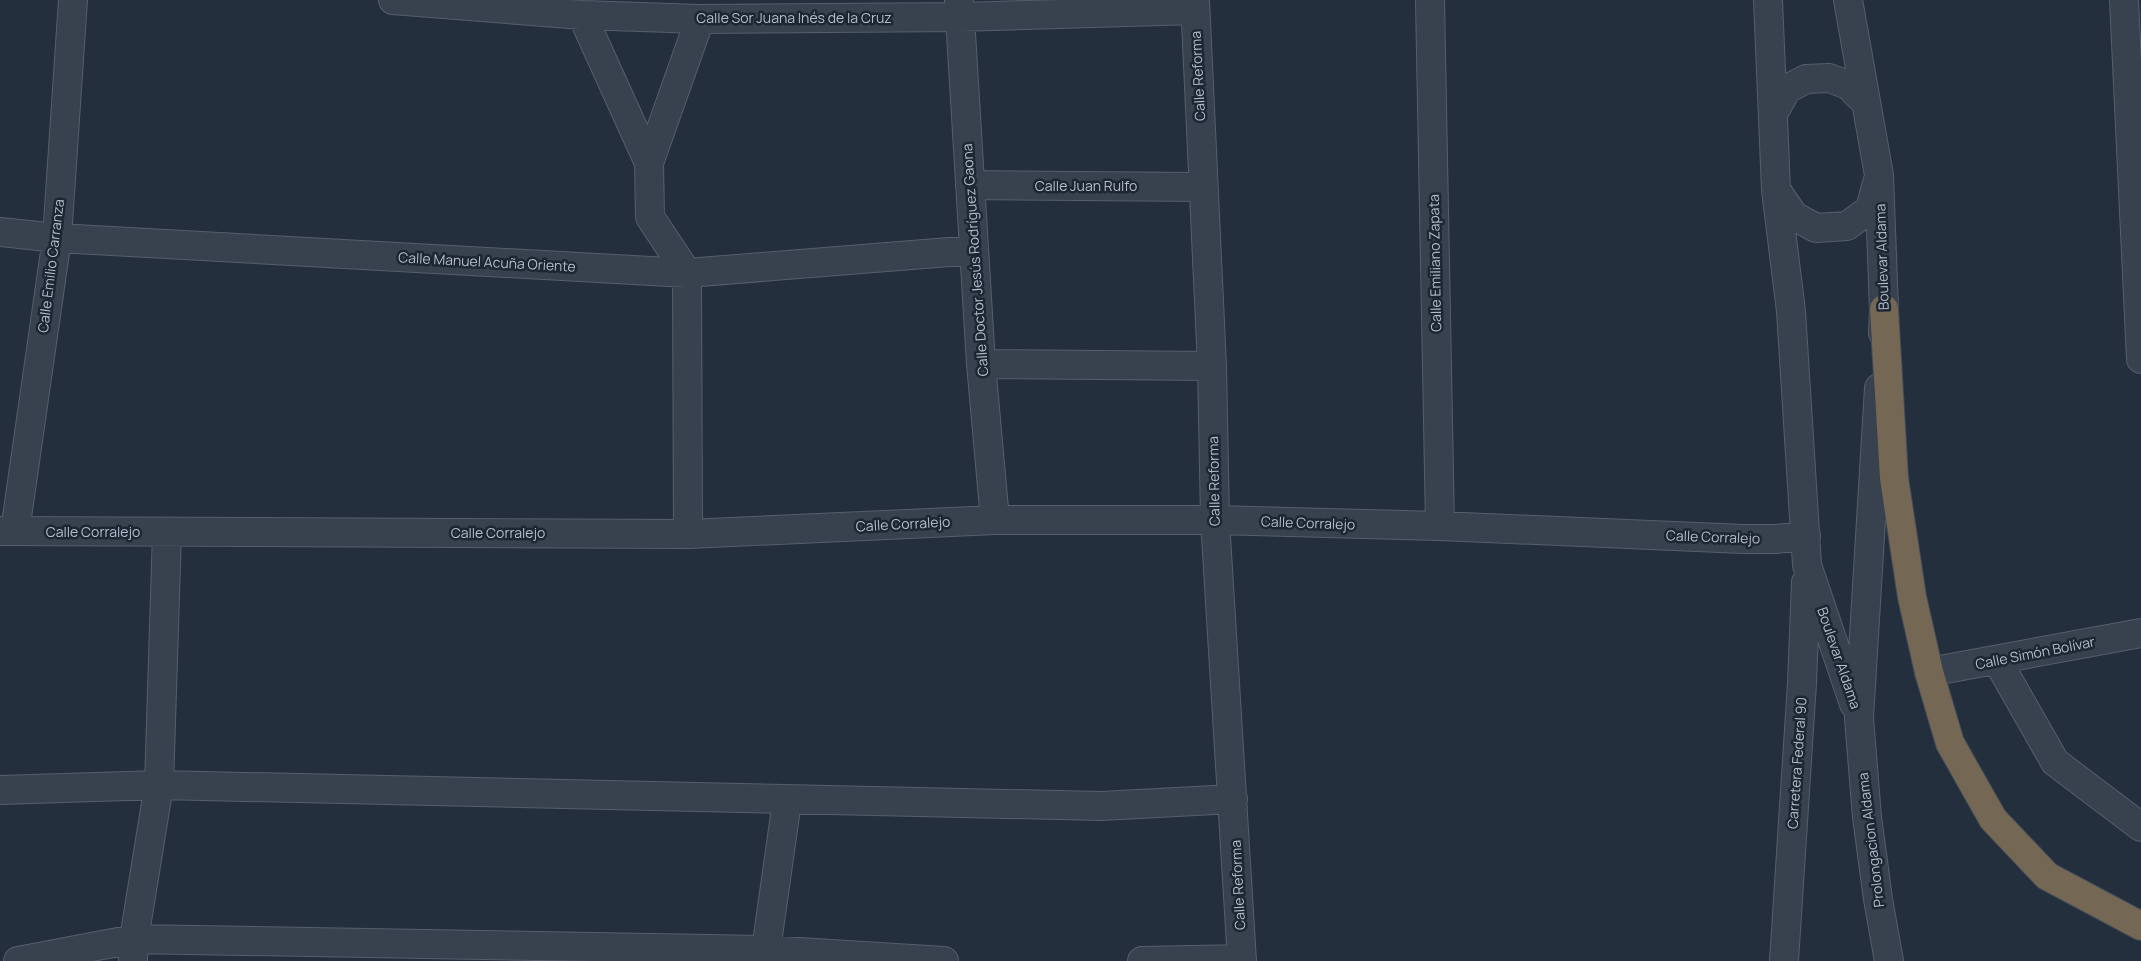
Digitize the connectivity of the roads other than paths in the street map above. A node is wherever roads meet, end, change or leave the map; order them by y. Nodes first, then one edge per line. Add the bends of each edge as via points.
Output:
1 (72, 0) edge
2 (393, 0) edge
3 (1430, 0) edge
4 (1768, 0) edge
5 (1848, 0) edge
6 (2124, 0) edge
7 (1195, 5) edge
8 (959, 9) edge
9 (582, 15) junction
10 (700, 20) junction
11 (1865, 102) junction
12 (1773, 114) junction
13 (650, 163) junction
14 (1879, 175) junction
15 (970, 185) junction
16 (1203, 186) junction
17 (1776, 190) junction
18 (2138, 211) edge
19 (0, 232) edge
20 (57, 238) junction
21 (974, 250) junction
22 (687, 273) junction
23 (1884, 309) junction
24 (2141, 359) edge
25 (981, 364) junction
26 (1212, 366) junction
27 (995, 520) junction
28 (1215, 520) junction
29 (1440, 526) junction
30 (8, 531) edge
31 (167, 532) junction
32 (688, 534) junction
33 (1806, 536) junction
34 (1807, 565) junction
35 (2141, 633) edge
36 (1997, 660) junction
37 (1929, 672) junction
38 (1859, 718) junction
39 (159, 785) junction
40 (0, 790) edge
41 (1234, 799) junction
42 (787, 801) junction
43 (2141, 828) edge
44 (2141, 926) edge
45 (133, 950) edge
46 (766, 950) junction
47 (1242, 960) edge
48 (18, 961) edge
49 (944, 961) edge
50 (1142, 961) edge
51 (1784, 961) edge
52 (1889, 961) edge

1 - 20 street, Calle Emilio Carranza
2 - 9 street, Calle Sor Juana Inés de la Cruz
3 - 29 street, Calle Emiliano Zapata
4 - 12 street, Boulevar Aldama
5 - 11 street, Boulevar Aldama
6 - 18 street
7 - 8 street, Calle Sor Juana Inés de la Cruz
7 - 16 street, Calle Reforma
8 - 10 street, Calle Sor Juana Inés de la Cruz
8 - 15 street, Calle Doctor Jesús Rodríguez Gaona
9 - 10 street, Calle Sor Juana Inés de la Cruz
9 - 13 street
10 - 13 street
11 - 12 street via 1848,85 1828,78 1806,79 1787,89
11 - 14 street, Boulevar Aldama
12 - 17 street, Boulevar Aldama
13 - 22 street via 650,217
14 - 17 street via 1870,209 1847,226 1816,228 1794,216
14 - 23 street, Boulevar Aldama
15 - 16 street, Calle Juan Rulfo
15 - 21 street, Calle Doctor Jesús Rodríguez Gaona
16 - 26 street, Calle Reforma
17 - 33 street, Boulevar Aldama via 1791,311
18 - 24 street
19 - 20 street, Calle Manuel Acuña Oriente
20 - 22 street, Calle Manuel Acuña Oriente
20 - 30 street, Calle Emilio Carranza
21 - 22 street, Calle Manuel Acuña Oriente
21 - 25 street, Calle Doctor Jesús Rodríguez Gaona
22 - 32 street
23 - 37 highway via 1894,478 1912,597
23 - 38 street, Boulevar Aldama
25 - 26 street
25 - 27 street, Calle Doctor Jesús Rodríguez Gaona
26 - 28 street, Calle Reforma
27 - 28 street, Calle Corralejo
27 - 32 street, Calle Corralejo
28 - 29 street, Calle Corralejo
28 - 41 street, Calle Reforma
29 - 33 street, Calle Corralejo via 1743,539
30 - 31 street, Calle Corralejo
31 - 32 street, Calle Corralejo
31 - 39 street
33 - 34 street, Boulevar Aldama
34 - 38 street, Boulevar Aldama
34 - 51 street, Carretera Federal 90
35 - 36 street, Calle Simón Bolívar
36 - 37 street, Calle Simón Bolívar
36 - 43 street via 2055,762
37 - 44 highway via 1950,743 1993,819 2047,876
38 - 52 street, Prolongacion Aldama via 1867,817
39 - 40 street
39 - 42 street
39 - 45 street
41 - 42 street via 1101,806
41 - 47 street, Calle Reforma
42 - 46 street
45 - 46 street
45 - 48 street
46 - 49 street
47 - 50 street

